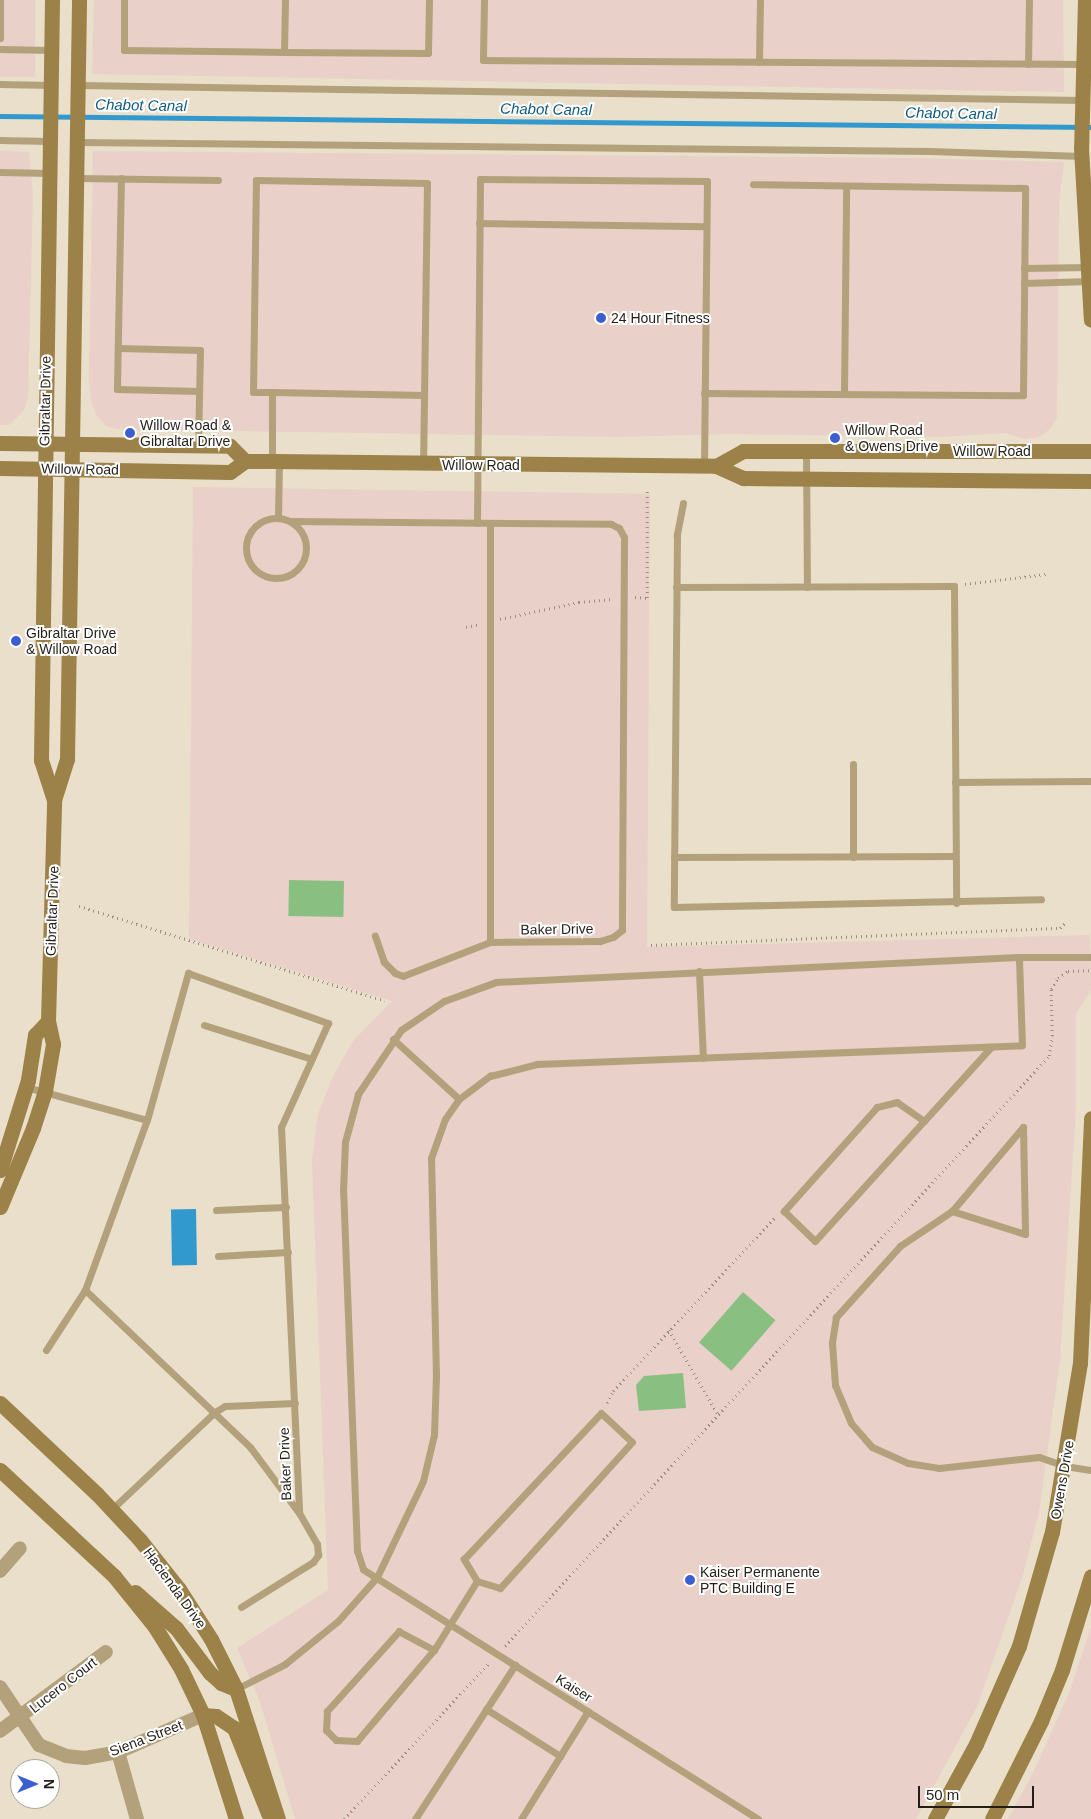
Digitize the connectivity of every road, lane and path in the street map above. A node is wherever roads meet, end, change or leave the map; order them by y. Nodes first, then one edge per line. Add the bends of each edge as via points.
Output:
1 (0, 0) edge
2 (52, 0) edge
3 (79, 0) edge
4 (124, 0) edge
5 (285, 0) edge
6 (429, 0) edge
7 (484, 0) edge
8 (760, 0) edge
9 (1029, 0) edge
10 (1085, 0) edge
11 (0, 38) edge
12 (0, 49) edge
13 (51, 50) junction
14 (284, 52) junction
15 (759, 62) junction
16 (1028, 64) junction
17 (1082, 64) junction
18 (0, 84) edge
19 (51, 88) junction
20 (78, 88) junction
21 (1082, 102) junction
22 (0, 140) edge
23 (49, 141) junction
24 (77, 142) junction
25 (1081, 152) junction
26 (0, 172) edge
27 (49, 173) junction
28 (77, 178) junction
29 (121, 178) junction
30 (218, 180) dead end
31 (753, 184) dead end
32 (846, 186) junction
33 (479, 224) junction
34 (706, 226) junction
35 (1024, 268) junction
36 (1090, 274) edge
37 (1024, 283) junction
38 (1091, 320) edge
39 (118, 348) junction
40 (199, 391) junction
41 (272, 392) junction
42 (704, 393) junction
43 (844, 394) junction
44 (424, 395) junction
45 (0, 444) edge
46 (45, 444) junction
47 (73, 444) junction
48 (198, 446) junction
49 (806, 451) junction
50 (1091, 452) edge
51 (245, 461) junction
52 (276, 461) junction
53 (423, 464) junction
54 (477, 465) junction
55 (710, 466) junction
56 (0, 468) edge
57 (44, 468) junction
58 (73, 469) junction
59 (807, 480) junction
60 (1091, 481) edge
61 (647, 489) dead end
62 (684, 504) dead end
63 (278, 518) junction
64 (290, 521) junction
65 (477, 523) junction
66 (490, 523) junction
67 (1046, 574) dead end
68 (954, 586) junction
69 (676, 587) junction
70 (807, 587) junction
71 (624, 598) junction
72 (490, 621) junction
73 (466, 627) dead end
74 (853, 764) dead end
75 (1091, 781) edge
76 (955, 782) junction
77 (54, 800) junction
78 (955, 856) junction
79 (674, 857) junction
80 (853, 857) junction
81 (1041, 899) dead end
82 (956, 903) junction
83 (79, 906) dead end
84 (1064, 924) dead end
85 (375, 936) dead end
86 (490, 942) junction
87 (651, 945) dead end
88 (1018, 957) junction
89 (1091, 957) edge
90 (1091, 970) edge
91 (699, 971) junction
92 (385, 1001) dead end
93 (48, 1021) junction
94 (204, 1025) dead end
95 (393, 1039) junction
96 (991, 1047) junction
97 (703, 1058) junction
98 (312, 1059) junction
99 (26, 1087) junction
100 (45, 1091) junction
101 (459, 1099) junction
102 (1091, 1118) edge
103 (147, 1120) junction
104 (924, 1121) junction
105 (0, 1170) edge
106 (0, 1207) edge
107 (286, 1207) junction
108 (216, 1210) dead end
109 (784, 1211) junction
110 (952, 1211) junction
111 (288, 1252) junction
112 (218, 1256) dead end
113 (85, 1290) junction
114 (669, 1330) junction
115 (46, 1350) dead end
116 (0, 1403) edge
117 (295, 1403) junction
118 (215, 1412) junction
119 (601, 1413) junction
120 (719, 1416) junction
121 (1065, 1466) junction
122 (0, 1470) edge
123 (1091, 1470) edge
124 (111, 1510) junction
125 (299, 1513) junction
126 (20, 1548) dead end
127 (0, 1571) edge
128 (114, 1576) junction
129 (1091, 1576) edge
130 (377, 1578) junction
131 (477, 1581) junction
132 (1087, 1606) edge
133 (241, 1607) dead end
134 (451, 1624) junction
135 (434, 1650) junction
136 (106, 1652) dead end
137 (498, 1654) junction
138 (515, 1665) junction
139 (0, 1687) edge
140 (236, 1689) junction
141 (486, 1709) junction
142 (588, 1711) junction
143 (203, 1715) junction
144 (19, 1719) junction
145 (0, 1731) edge
146 (118, 1752) junction
147 (560, 1756) junction
148 (137, 1819) edge
149 (236, 1819) edge
150 (272, 1819) edge
151 (278, 1819) edge
152 (344, 1819) edge
153 (415, 1819) edge
154 (522, 1819) edge
155 (756, 1819) edge
156 (935, 1819) edge
157 (992, 1819) edge

1 - 11 lane
2 - 13 street, Gibraltar Drive
3 - 20 street, Gibraltar Drive
4 - 14 lane via 124,50
5 - 14 lane
6 - 14 lane via 428,54
7 - 15 lane via 483,60
8 - 15 lane
9 - 16 lane
10 - 17 street
12 - 13 lane
13 - 19 street, Gibraltar Drive
15 - 16 lane
16 - 17 lane
17 - 21 street
18 - 19 lane
19 - 23 street, Gibraltar Drive
20 - 21 lane
20 - 24 street, Gibraltar Drive
21 - 25 street
22 - 23 lane
23 - 27 street, Gibraltar Drive
24 - 25 lane
24 - 28 street, Gibraltar Drive
25 - 36 street
26 - 27 lane
27 - 46 street, Gibraltar Drive
28 - 29 lane
28 - 47 street, Gibraltar Drive
29 - 30 lane
29 - 39 lane
31 - 32 lane
32 - 35 lane via 1025,188
32 - 43 lane
33 - 34 lane
33 - 34 lane via 480,179 598,180 707,181
33 - 54 lane
34 - 42 lane
35 - 36 lane
35 - 37 lane
36 - 37 lane
36 - 38 street
37 - 43 lane via 1023,395
39 - 40 lane via 117,389
39 - 40 lane via 200,350
40 - 48 lane
41 - 44 lane
41 - 44 lane via 253,392 256,180 427,183
41 - 52 lane
42 - 43 lane
42 - 55 lane
44 - 53 lane
45 - 46 street, Willow Road
46 - 47 street, Willow Road
46 - 57 street, Gibraltar Drive
47 - 48 street, Willow Road
47 - 58 street, Gibraltar Drive
48 - 51 street, Willow Road via 230,446
49 - 50 street, Willow Road
49 - 55 street, Willow Road via 743,451
49 - 59 lane
51 - 52 street, Willow Road
51 - 58 street, Willow Road via 230,472
52 - 53 street, Willow Road
52 - 63 lane
53 - 54 street, Willow Road
54 - 55 street, Willow Road
54 - 65 lane
55 - 59 street, Willow Road via 743,478
56 - 57 street, Willow Road
57 - 58 street, Willow Road
57 - 77 street, Gibraltar Drive via 41,760
58 - 77 street, Gibraltar Drive via 67,759
59 - 60 street, Willow Road
59 - 70 lane
61 - 71 path via 647,598
62 - 69 lane via 677,535
63 - 64 lane
63 - 64 lane via 258,524 246,543 251,564 270,578 289,575 302,563 305,539
64 - 65 lane
65 - 66 lane
66 - 71 lane via 611,524 619,528 624,537
66 - 72 lane
67 - 68 path
68 - 70 lane
68 - 76 lane
69 - 70 lane
69 - 79 lane
71 - 72 path via 580,602
71 - 86 lane, Baker Drive via 622,930 612,938 600,941
72 - 73 path
72 - 86 lane
74 - 80 lane
75 - 76 lane
76 - 78 lane
77 - 93 street, Gibraltar Drive
78 - 80 lane
78 - 82 lane
79 - 80 lane
79 - 82 lane via 674,907
81 - 82 lane
83 - 92 path
84 - 87 path via 1060,928
85 - 86 lane via 384,962 403,976
88 - 89 lane
88 - 91 lane
88 - 96 lane via 1022,1045
90 - 120 path via 1068,971 1058,978 1051,990 1049,1056
91 - 95 lane via 496,982 444,1001
91 - 97 lane
93 - 99 street via 35,1035
93 - 100 street, Gibraltar Drive via 54,1044
94 - 98 lane
95 - 101 lane
95 - 130 lane, Kaiser via 358,1094 344,1142 343,1190 357,1550 363,1569
96 - 97 lane
96 - 104 lane
97 - 101 lane via 537,1064 490,1076
98 - 103 lane, Baker Drive via 328,1023 188,974
98 - 107 lane, Baker Drive via 281,1128
99 - 100 lane
99 - 105 street
100 - 103 lane
100 - 106 street, Gibraltar Drive
101 - 130 lane via 445,1119 431,1158 436,1376 434,1435 423,1481
102 - 121 street, Owens Drive via 1084,1311
103 - 113 lane
104 - 109 lane via 897,1102 877,1107
104 - 109 lane via 815,1241
107 - 108 lane
107 - 111 lane, Baker Drive
109 - 114 path via 767,1222
110 - 110 lane via 1026,1234 1023,1127 976,1183
110 - 121 lane via 900,1246 836,1317 832,1343 835,1385 851,1423 872,1446 908,1463 939,1468 1039,1457
111 - 112 lane
111 - 117 lane, Baker Drive
113 - 115 lane
113 - 118 lane, Baker Drive
114 - 119 path via 613,1391
114 - 120 path
116 - 124 street, Hacienda Drive
117 - 118 lane via 226,1406
117 - 125 lane, Baker Drive
118 - 124 lane
118 - 125 lane, Baker Drive via 250,1446
119 - 131 lane via 464,1559
119 - 131 lane via 632,1442 500,1588
120 - 137 path
121 - 123 lane
121 - 156 street, Owens Drive via 1050,1540 1019,1646 976,1744
122 - 128 street
124 - 140 street, Hacienda Drive via 179,1589 211,1639
125 - 133 lane via 317,1544 318,1555 313,1562
126 - 127 street
128 - 140 street via 165,1617 210,1673 221,1683
128 - 143 street via 155,1627 181,1669
129 - 132 street
130 - 134 lane, Kaiser
130 - 140 lane via 338,1621 285,1664
131 - 134 lane
132 - 157 street via 1041,1721
134 - 135 lane
134 - 137 lane, Kaiser
135 - 135 lane via 399,1631 327,1711 326,1730 336,1740 357,1741
136 - 144 street, Lucero Court
137 - 138 lane, Kaiser
137 - 152 path
138 - 141 lane
138 - 142 lane, Kaiser
139 - 144 street, Siena Street
140 - 151 street, Hacienda Drive
141 - 147 lane
141 - 153 lane
142 - 147 lane
142 - 155 lane, Kaiser
143 - 146 street, Siena Street
143 - 149 street
143 - 150 street via 224,1720 234,1728
144 - 145 street, Lucero Court
144 - 146 street, Siena Street via 39,1745 66,1756 85,1758
146 - 148 street
147 - 154 lane

